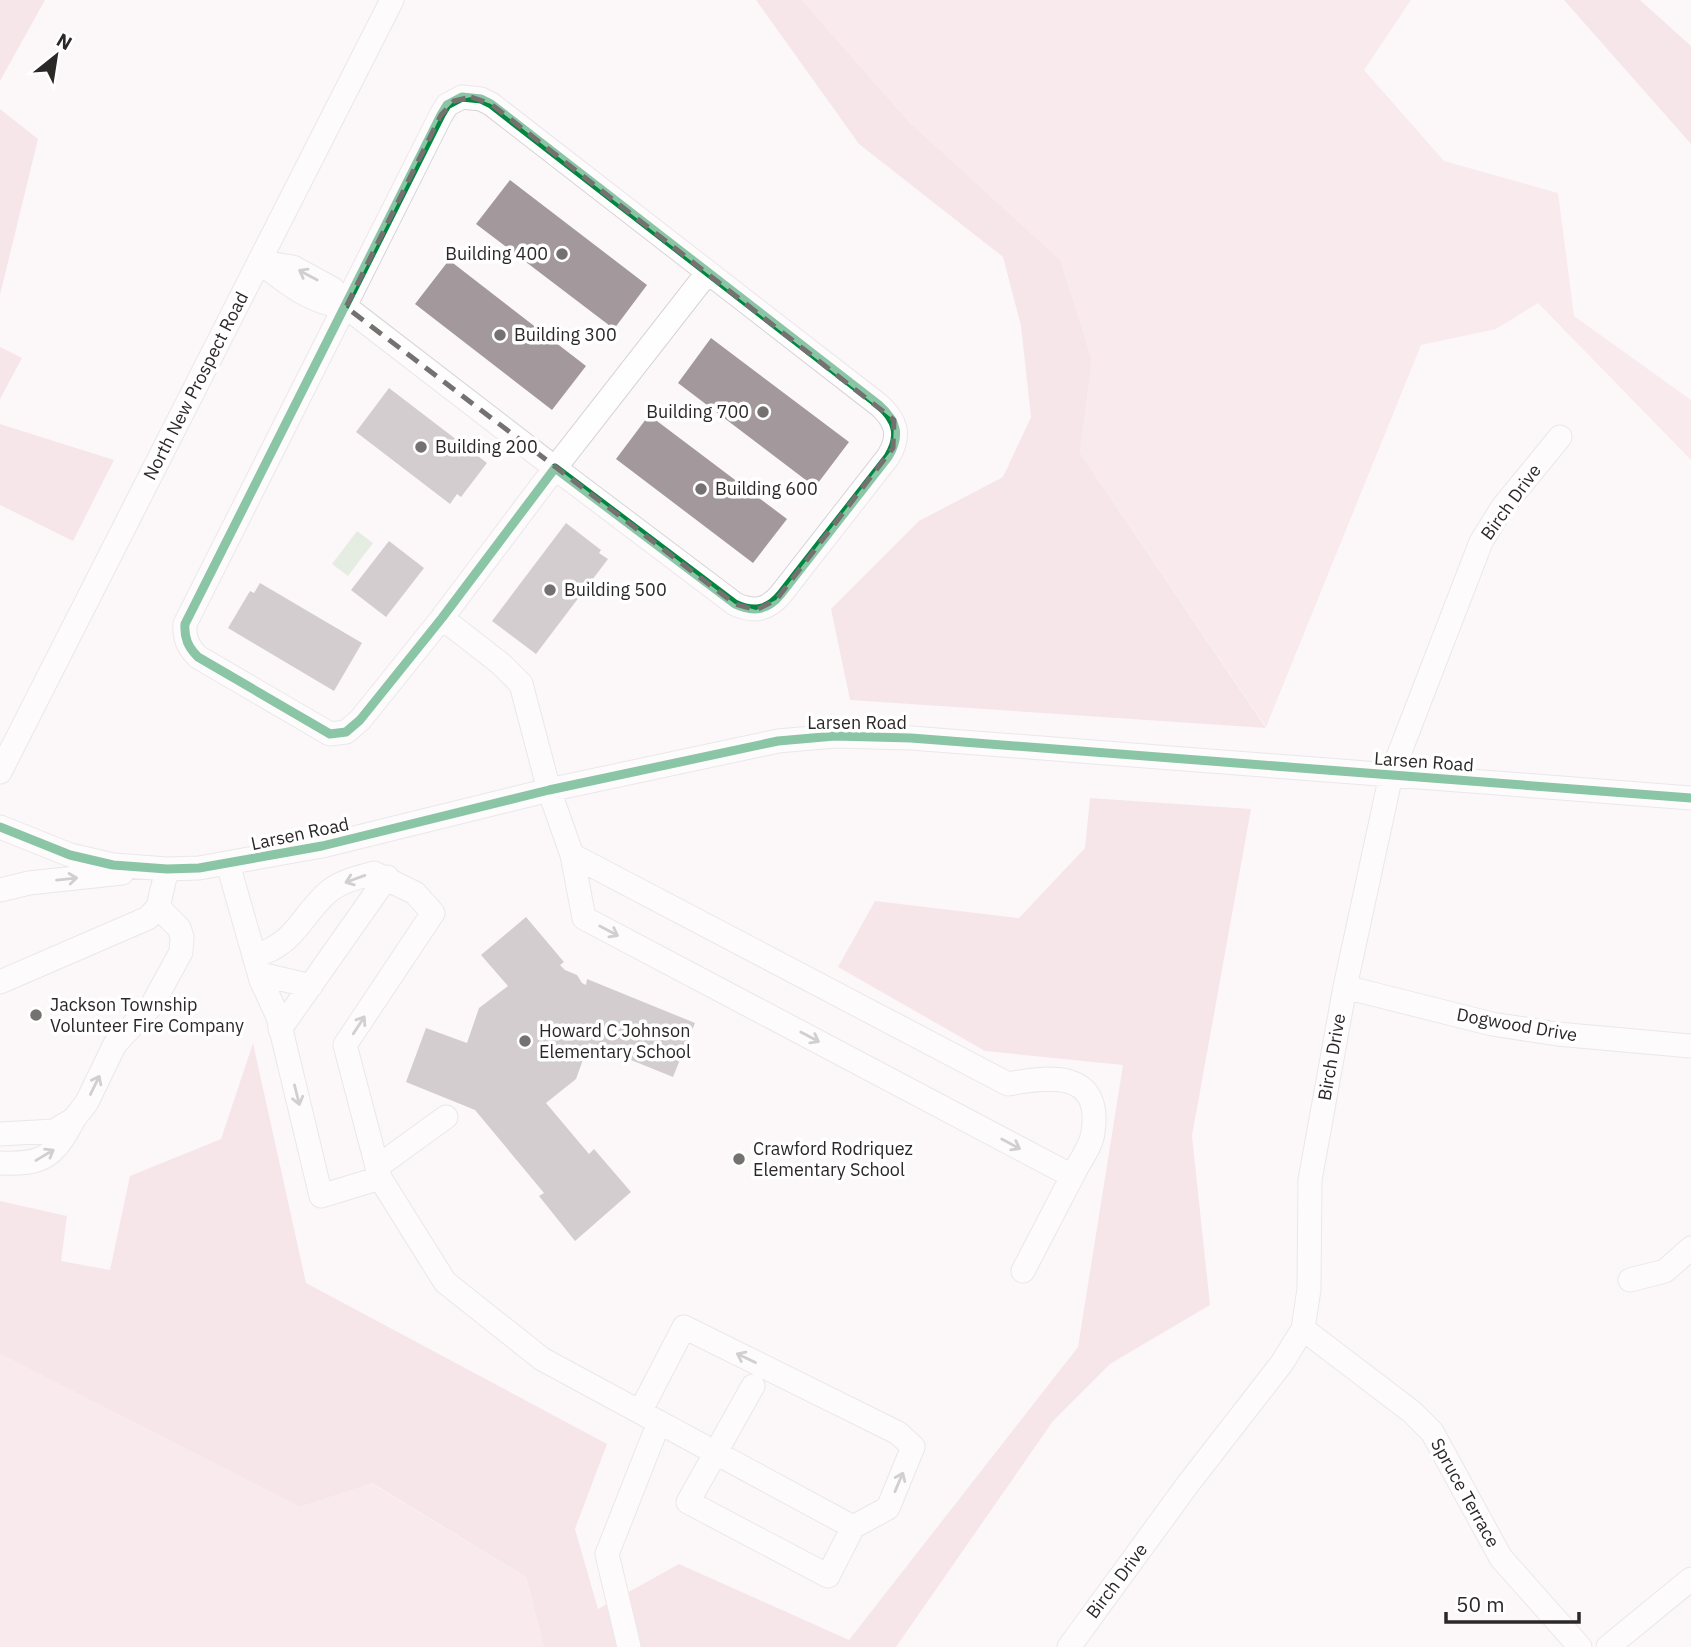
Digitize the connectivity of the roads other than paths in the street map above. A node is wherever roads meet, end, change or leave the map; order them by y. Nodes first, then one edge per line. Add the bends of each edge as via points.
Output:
1 (392, 0) edge
2 (260, 262) junction
3 (708, 272) junction
4 (346, 307) junction
5 (1560, 437) dead end
6 (555, 468) junction
7 (442, 618) junction
8 (0, 772) edge
9 (1391, 775) junction
10 (549, 790) junction
11 (1691, 798) edge
12 (0, 827) edge
13 (572, 855) junction
14 (228, 864) junction
15 (167, 869) junction
16 (387, 877) junction
17 (0, 890) edge
18 (158, 908) junction
19 (257, 965) junction
20 (0, 982) edge
21 (311, 986) junction
22 (1345, 987) junction
23 (281, 1029) junction
24 (1691, 1046) edge
25 (446, 1117) dead end
26 (74, 1119) junction
27 (0, 1134) edge
28 (0, 1163) edge
29 (378, 1173) junction
30 (1072, 1176) junction
31 (1691, 1248) edge
32 (1023, 1271) dead end
33 (1630, 1280) dead end
34 (1303, 1329) junction
35 (753, 1386) dead end
36 (650, 1417) junction
37 (716, 1453) junction
38 (853, 1527) junction
39 (1691, 1579) edge
40 (629, 1647) edge
41 (1069, 1647) edge
42 (1580, 1647) edge
43 (1608, 1647) edge

1 - 2 street, North New Prospect Road
2 - 4 street via 293,268 333,289
2 - 8 street, North New Prospect Road
3 - 4 street via 491,104 462,97 447,105 441,115
3 - 6 street
3 - 6 street via 894,420 894,448 888,457 776,600 763,608 745,609
4 - 6 street
4 - 7 street via 190,612 184,634 198,657 323,732 338,735 360,720
5 - 9 street, Birch Drive via 1502,508 1481,542
6 - 7 street
7 - 10 street via 521,684
9 - 10 street, Larsen Road via 835,736 778,741
9 - 11 street, Larsen Road
9 - 22 street, Birch Drive
10 - 13 street
10 - 14 street, Larsen Road via 322,846
12 - 15 street, Larsen Road via 70,855 113,865
13 -> 30 street via 584,918
13 - 30 street via 1008,1084 1040,1077 1074,1083 1086,1093 1094,1119 1093,1135
14 - 15 street, Larsen Road
14 - 19 street
17 -> 15 street
15 - 18 street
16 -> 19 street via 374,873 329,891 287,940
16 - 21 street
29 -> 16 street via 345,1045 433,913 415,892
18 - 20 street via 131,926
26 -> 18 street via 115,1044 152,1005 181,952 179,928
19 - 21 street
19 - 23 street
21 - 23 street
22 - 24 street, Dogwood Drive via 1492,1024
22 - 34 street, Birch Drive via 1310,1180 1309,1289
23 -> 29 street via 321,1196
25 - 29 street
26 - 27 street via 54,1131
28 -> 26 street via 22,1164 51,1153
29 - 36 street via 445,1282 542,1359
30 - 32 street
31 - 33 street via 1665,1271
34 - 41 street, Birch Drive via 1283,1363
34 - 42 street, Spruce Terrace via 1432,1432 1501,1558
35 - 37 street
36 - 37 street
38 -> 36 street via 888,1508 914,1447 898,1433 684,1327
36 - 40 street via 607,1554
37 - 38 street
37 - 38 street via 688,1502 828,1576
39 - 43 street

